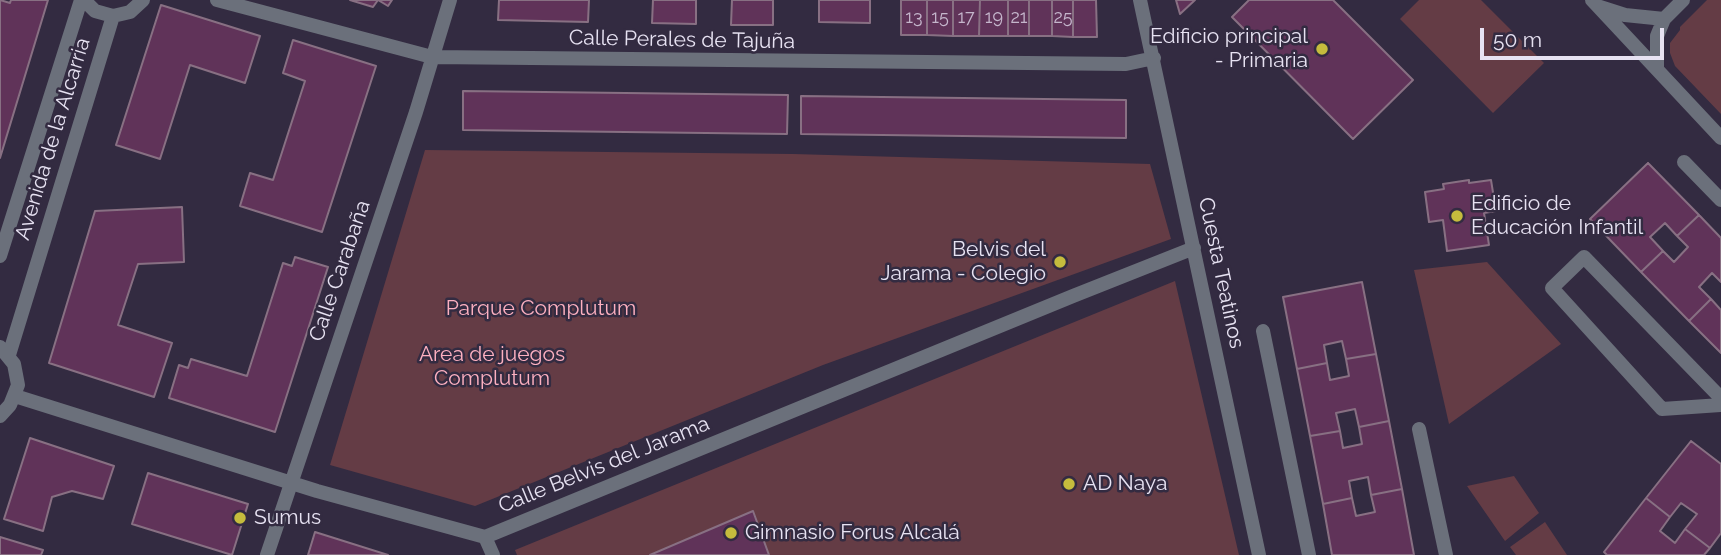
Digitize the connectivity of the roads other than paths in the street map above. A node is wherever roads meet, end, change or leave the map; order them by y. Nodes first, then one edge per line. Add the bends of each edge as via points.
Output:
1 (83, 0) edge
2 (143, 0) edge
3 (217, 0) edge
4 (450, 0) edge
5 (1140, 0) edge
6 (1683, 0) edge
7 (1596, 3) edge
8 (113, 16) junction
9 (1664, 19) junction
10 (432, 57) junction
11 (1154, 58) junction
12 (1657, 69) junction
13 (1721, 138) edge
14 (1684, 162) dead end
15 (1721, 200) edge
16 (1194, 248) junction
17 (0, 256) edge
18 (1263, 331) dead end
19 (4, 351) edge
20 (15, 396) junction
21 (1721, 398) edge
22 (1721, 405) edge
23 (0, 416) edge
24 (1419, 429) dead end
25 (290, 483) junction
26 (485, 537) junction
27 (267, 555) edge
28 (493, 555) edge
29 (1259, 555) edge
30 (1309, 555) edge
31 (1446, 555) edge

1 - 8 street, Avenida de la Alcarria via 95,11
1 - 17 street, Avenida de la Alcarria
2 - 8 street, Avenida de la Alcarria via 131,12
3 - 10 street, Calle Perales de Tajuña
4 - 10 street, Calle Carabaña
5 - 11 street, Cuesta Teatinos
6 - 9 street
7 - 9 street via 1626,15
7 - 12 street
8 - 19 street, Avenida de la Alcarria
9 - 12 street via 1657,36
10 - 11 street, Calle Perales de Tajuña via 1112,64
10 - 25 street, Calle Carabaña
11 - 16 street, Cuesta Teatinos
12 - 13 street
14 - 15 street
16 - 26 street, Calle Belvis del Jarama
16 - 29 street, Cuesta Teatinos
18 - 30 street
19 - 20 street, Avenida de la Alcarria via 17,375
20 - 23 street
20 - 25 street, Calle Belvis del Jarama
21 - 22 street via 1584,257 1552,288 1662,409
24 - 31 street
25 - 26 street, Calle Belvis del Jarama
25 - 27 street, Calle Carabaña
26 - 28 street

